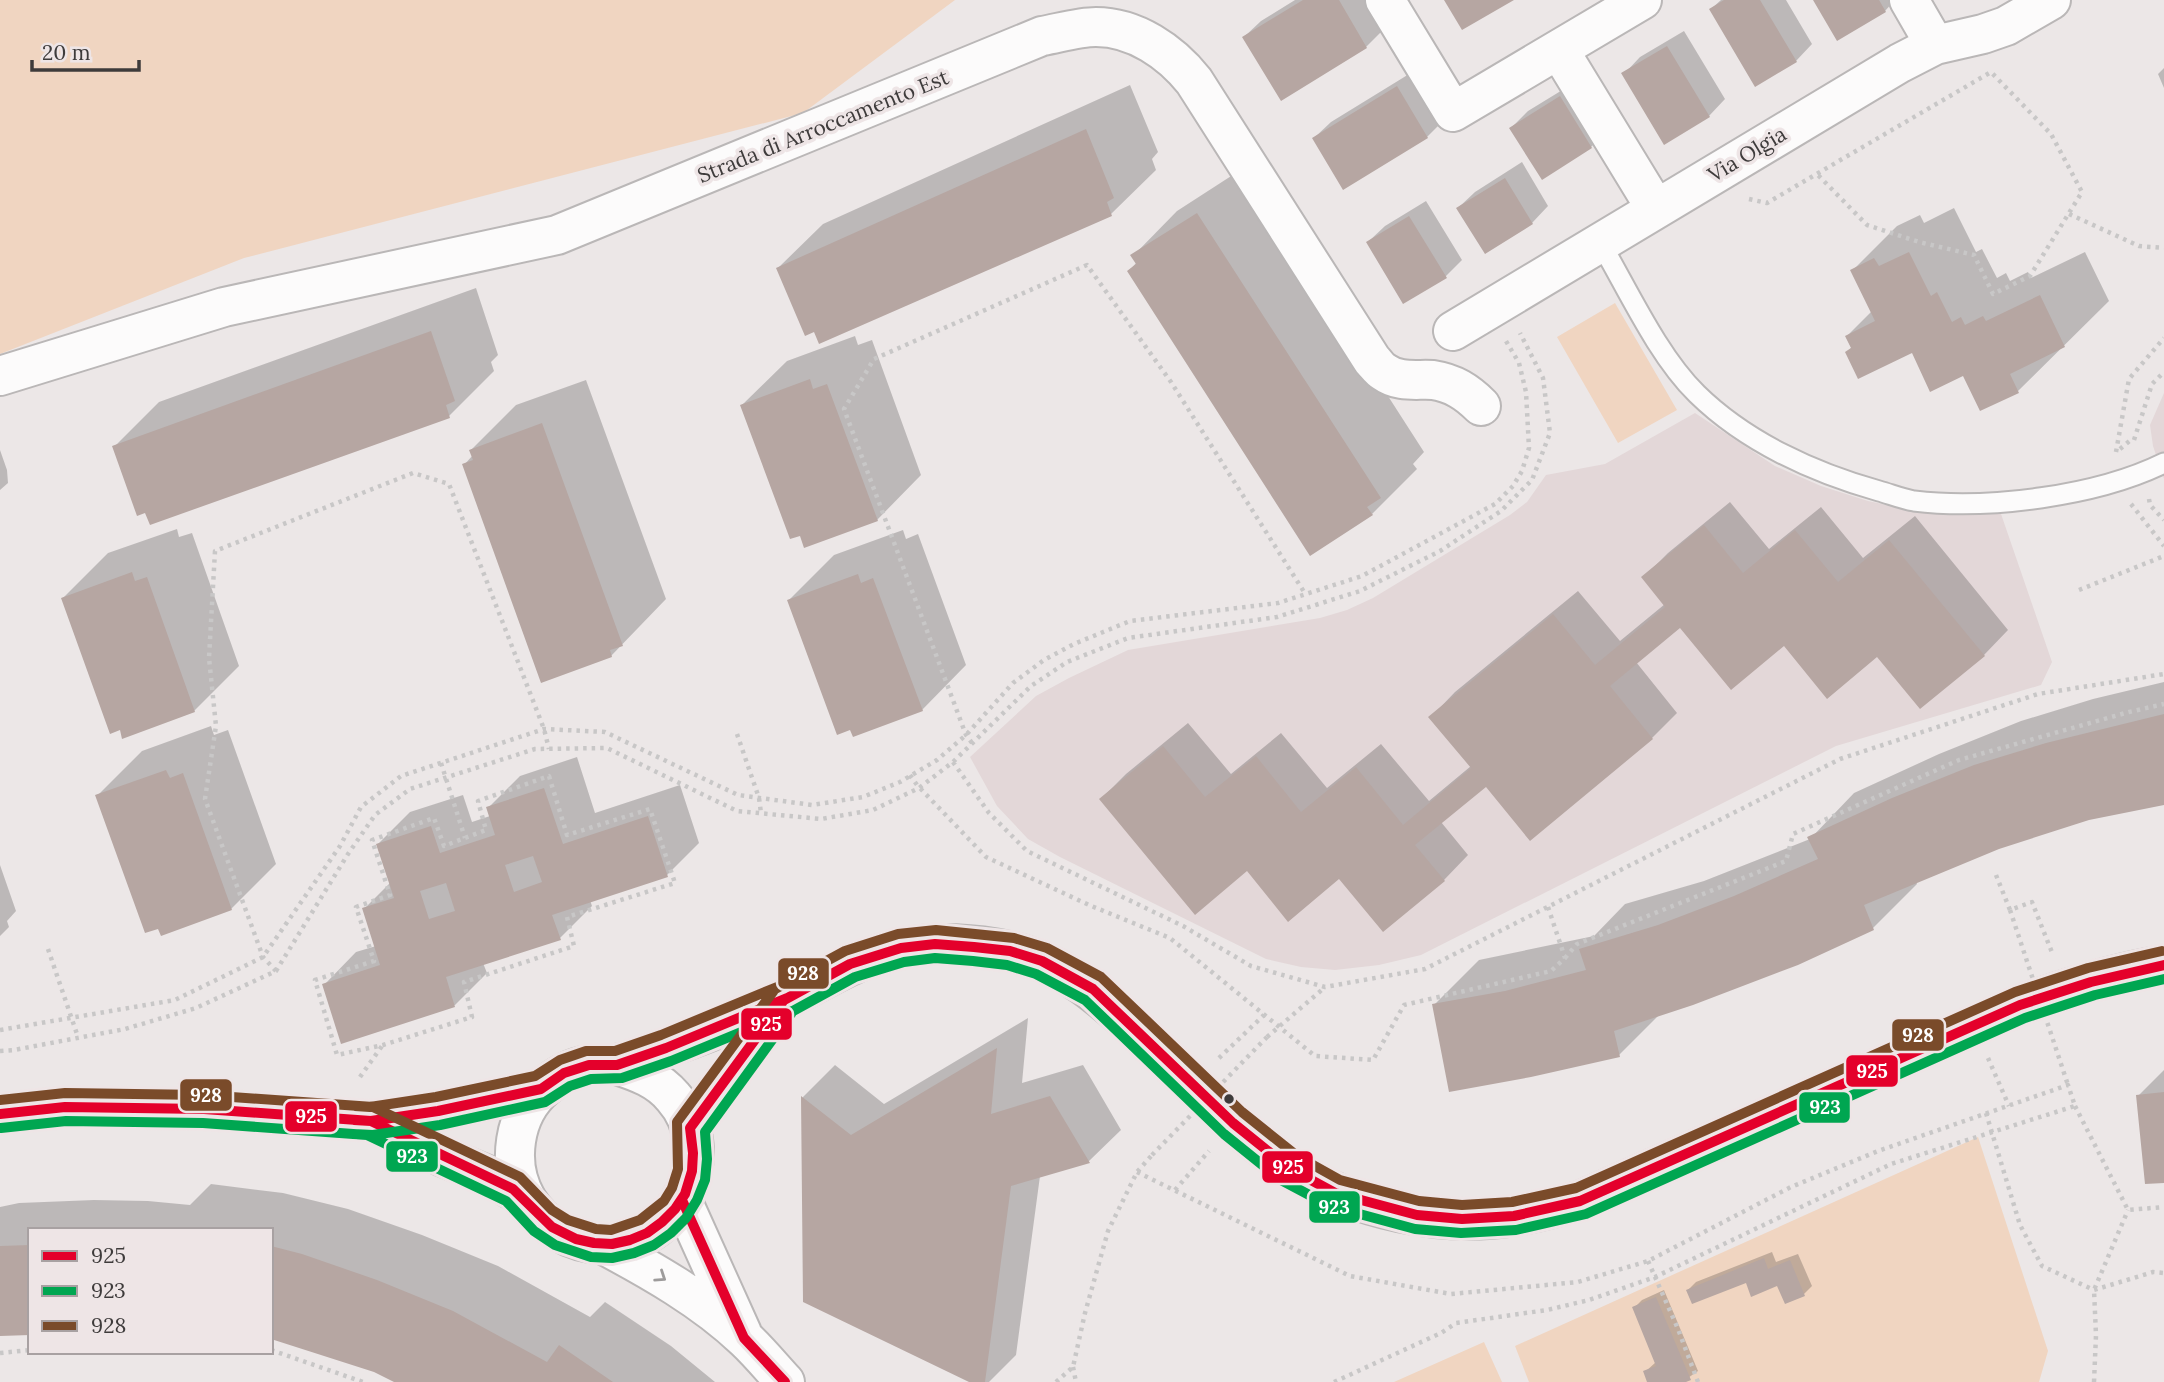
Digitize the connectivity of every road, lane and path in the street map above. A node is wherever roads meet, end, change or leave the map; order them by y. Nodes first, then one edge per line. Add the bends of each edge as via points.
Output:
1 (1385, 0) edge
2 (1642, 0) edge
3 (1909, 0) edge
4 (2051, 0) edge
5 (1935, 46) junction
6 (1559, 50) junction
7 (1816, 173) junction
8 (1693, 187) junction
9 (1656, 209) junction
10 (2069, 214) junction
11 (1600, 242) junction
12 (2164, 248) edge
13 (1493, 307) junction
14 (1453, 331) dead end
15 (2164, 338) edge
16 (0, 376) edge
17 (1481, 406) dead end
18 (2133, 438) dead end
19 (2116, 452) junction
20 (2107, 454) dead end
21 (2164, 463) edge
22 (2122, 481) junction
23 (2164, 545) edge
24 (2164, 556) edge
25 (2079, 590) dead end
26 (1306, 595) junction
27 (2164, 674) edge
28 (2164, 704) edge
29 (544, 729) junction
30 (737, 734) dead end
31 (966, 735) junction
32 (972, 743) junction
33 (549, 749) junction
34 (953, 762) junction
35 (441, 763) junction
36 (910, 775) junction
37 (446, 778) junction
38 (919, 788) junction
39 (759, 798) junction
40 (761, 813) junction
41 (465, 838) junction
42 (1996, 875) dead end
43 (1548, 906) junction
44 (2010, 910) junction
45 (48, 949) dead end
46 (262, 957) junction
47 (1565, 958) junction
48 (2164, 965) edge
49 (276, 971) junction
50 (1325, 987) junction
51 (2066, 989) junction
52 (784, 1000) junction
53 (1264, 1015) junction
54 (71, 1018) junction
55 (1974, 1026) junction
56 (1279, 1027) junction
57 (0, 1030) edge
58 (78, 1037) junction
59 (383, 1045) junction
60 (0, 1051) edge
61 (617, 1065) junction
62 (360, 1077) dead end
63 (1194, 1083) junction
64 (541, 1089) junction
65 (2009, 1105) dead end
66 (2075, 1106) junction
67 (0, 1114) edge
68 (1986, 1114) dead end
69 (371, 1121) junction
70 (1233, 1123) junction
71 (690, 1128) junction
72 (1992, 1133) junction
73 (1175, 1190) dead end
74 (526, 1198) junction
75 (682, 1200) junction
76 (2164, 1206) edge
77 (2128, 1210) junction
78 (602, 1244) junction
79 (1647, 1261) dead end
80 (2164, 1273) edge
81 (1655, 1277) junction
82 (2094, 1290) junction
83 (744, 1338) junction
84 (28, 1350) edge
85 (273, 1351) edge
86 (0, 1353) edge
87 (1073, 1367) junction
88 (363, 1382) edge
89 (785, 1382) edge
90 (1056, 1382) edge
91 (1076, 1382) edge
92 (1334, 1382) edge
93 (1698, 1382) edge
94 (2094, 1382) edge

1 - 6 street via 1453,113
2 - 6 street
3 - 5 street
4 - 5 street, Via Olgia via 2006,26
5 - 8 street, Via Olgia
6 - 9 street
7 - 8 path via 1767,203
7 - 10 path via 1867,225 1974,255 1993,294 2030,276
7 - 10 path via 1991,72 2051,134 2082,192
8 - 9 street, Via Olgia
9 - 11 street, Via Olgia
10 - 12 path via 2139,246
11 - 13 street, Via Olgia
11 - 22 lane via 1661,347 1690,387 1725,418 1810,467 1911,500 1954,504 2024,499
13 - 14 street, Via Olgia
13 - 26 path via 1519,363 1526,392 1529,448 1513,486 1495,504 1362,576
13 - 32 path via 1521,334 1542,378 1550,432 1531,480 1501,511 1440,551 1360,591 1277,617 1128,638 1067,662 1031,686
15 - 19 path via 2129,379
16 - 17 street, Strada di Arroccamento Est via 224,307 558,235 1042,36 1096,27 1141,38 1179,63 1384,372 1408,381 1451,385
18 - 19 path
19 - 20 path
19 - 22 path
21 - 22 lane
22 - 23 path via 2133,509
24 - 25 path
26 - 31 path via 1278,603 1130,621 1074,644 1013,683
26 - 31 path via 1171,382 1087,265 874,359 844,409
27 - 43 path via 2038,694 1840,759
28 - 47 path via 1959,761 1793,834 1787,861 1577,944
29 - 33 path
29 - 35 path
29 - 39 path via 605,732 738,795
29 - 46 path via 449,484 413,473 215,551 209,658 216,726 205,799
30 - 39 path
31 - 32 path
31 - 36 path
32 - 34 path
33 - 37 path via 535,748
33 - 40 path via 607,748 737,811
34 - 38 path
34 - 50 path via 989,813 1027,851 1184,926 1251,966
35 - 37 path
35 - 46 path via 401,776 361,807 340,846
36 - 38 path
36 - 39 path via 863,797 812,805
37 - 41 path
37 - 49 path via 410,789 374,815
38 - 40 path via 873,810 821,819
38 - 53 path via 986,857 1170,937
39 - 40 path
41 - 59 path via 444,846 434,818 372,841 390,895 356,907 374,961 315,980 337,1055
41 - 59 path via 486,830 478,801 549,776 567,835 650,809 675,883 567,917 574,946 464,982 472,1017
42 - 44 path
43 - 47 path
43 - 50 path via 1424,969
44 - 51 path via 2032,902
44 - 66 path, bridge
45 - 54 path
46 - 49 path
46 - 54 path via 175,1000
47 - 56 path via 1551,971 1404,1005 1373,1060 1315,1056
48 - 51 street
49 - 58 path via 196,1008
50 - 56 path
51 - 55 street
52 - 61 street
52 - 63 street via 850,964 901,948 935,944 1010,951 1042,961 1093,989
52 - 71 street
53 - 56 path
53 - 63 path
54 - 57 path
54 - 58 path
55 - 65 path
55 - 70 street via 1580,1201 1514,1216 1462,1219 1417,1215 1335,1193 1289,1168
56 - 87 path, bridge via 1136,1172 1108,1231
58 - 60 path
59 - 62 path
61 - 64 street via 589,1065 564,1073
61 - 71 street via 649,1076 666,1090
63 - 70 street
64 - 69 street
64 - 74 street via 522,1119 514,1153
66 - 72 path
66 - 77 path
67 - 69 street via 65,1107 176,1109
68 - 72 path
69 - 74 street
70 - 73 path
71 - 75 street via 694,1153
72 - 81 path via 1891,1164
72 - 82 path via 2020,1225 2042,1266
74 - 78 street via 558,1231
75 - 78 street via 656,1228 621,1243
75 - 83 street
76 - 77 path
77 - 82 path
78 -> 83 street via 650,1269
79 - 81 path
80 - 82 path via 2153,1272
81 - 92 path via 1547,1311 1456,1323
81 - 93 path
82 - 94 path
83 - 89 street
84 - 86 path
85 - 88 path
87 - 90 path
87 - 91 path

